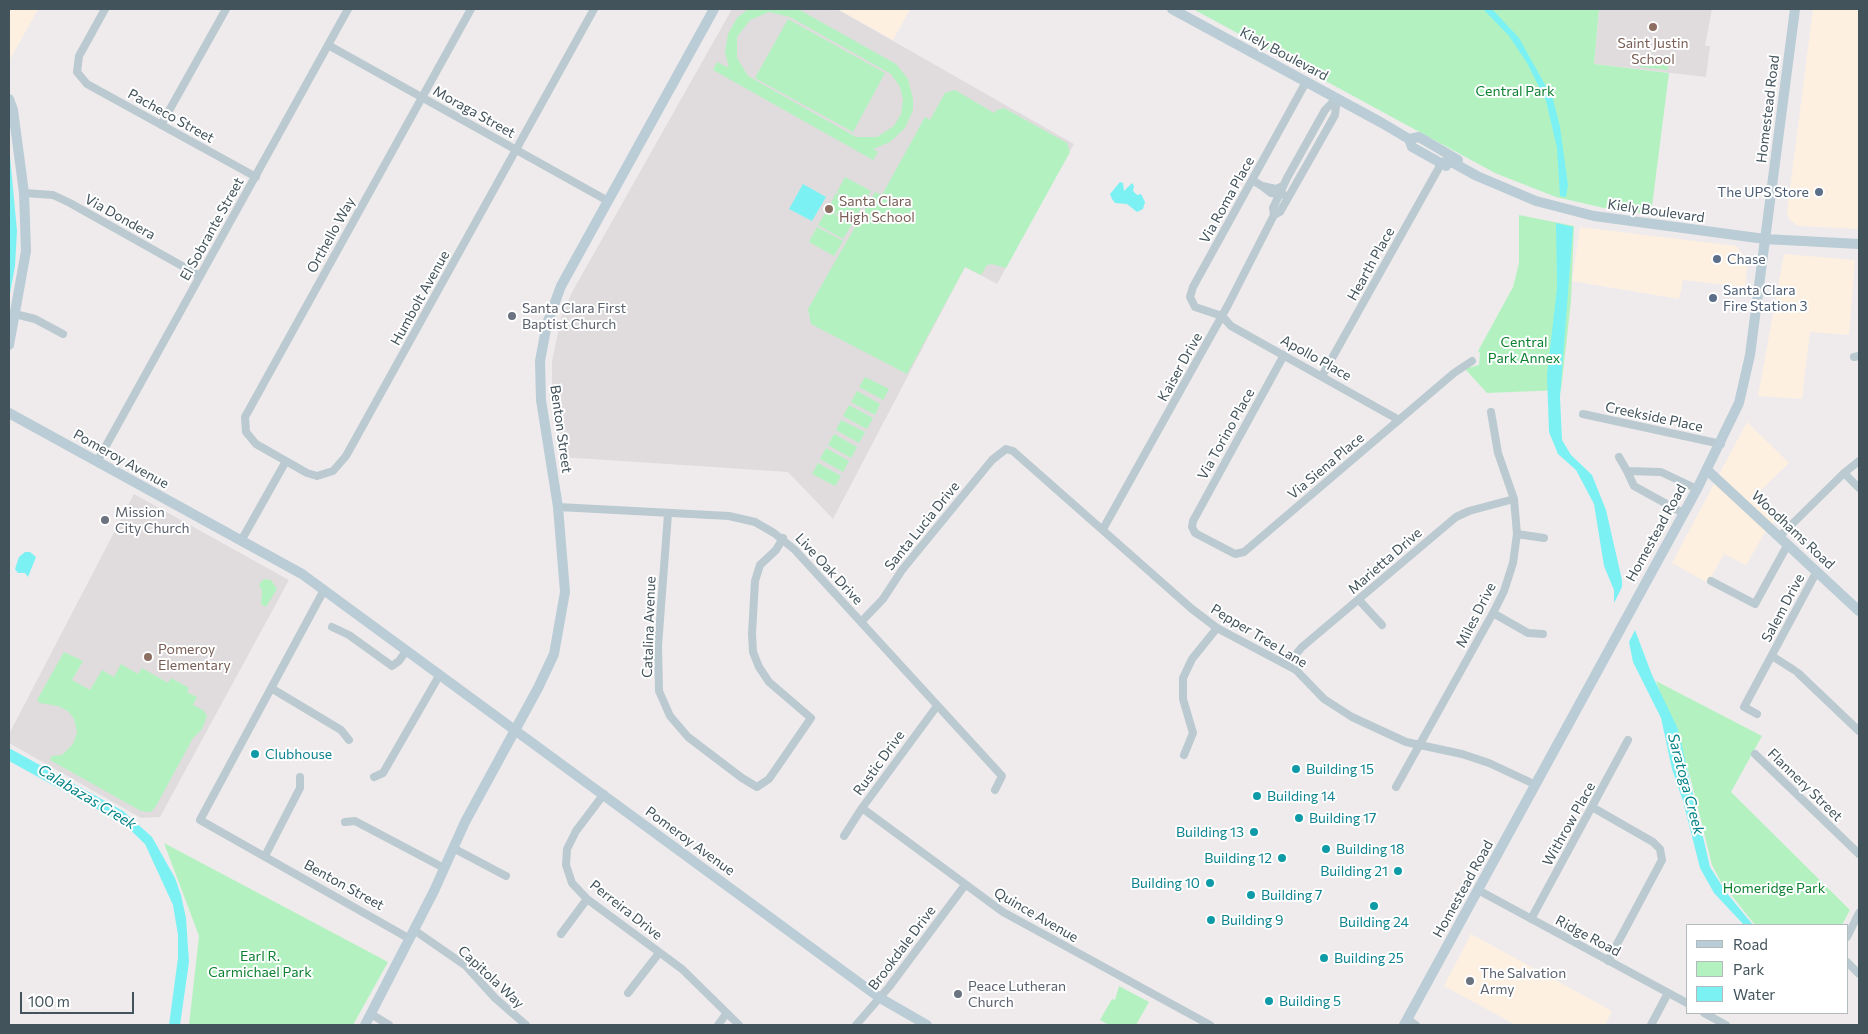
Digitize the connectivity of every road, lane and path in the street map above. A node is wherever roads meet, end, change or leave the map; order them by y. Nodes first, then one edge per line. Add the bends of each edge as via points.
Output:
1 (105, 9) edge
2 (226, 9) edge
3 (348, 9) edge
4 (471, 9) edge
5 (594, 9) edge
6 (714, 9) edge
7 (1172, 9) edge
8 (1795, 9) edge
9 (328, 46) junction
10 (1306, 82) junction
11 (422, 97) junction
12 (1337, 98) junction
13 (9, 99) edge
14 (161, 125) junction
15 (1409, 139) junction
16 (516, 150) junction
17 (1441, 164) junction
18 (1458, 166) junction
19 (256, 177) junction
20 (1252, 180) junction
21 (1262, 186) junction
22 (1283, 186) junction
23 (24, 193) junction
24 (1280, 194) junction
25 (1290, 194) junction
26 (608, 201) junction
27 (1274, 215) junction
28 (1765, 239) junction
29 (1859, 244) edge
30 (200, 276) junction
31 (15, 314) junction
32 (1222, 316) junction
33 (63, 334) dead end
34 (9, 345) edge
35 (1284, 355) junction
36 (1472, 361) dead end
37 (1322, 376) junction
38 (1490, 412) dead end
39 (9, 413) edge
40 (1583, 414) dead end
41 (1399, 420) junction
42 (1721, 444) junction
43 (1006, 449) joint
44 (1619, 457) dead end
45 (286, 461) junction
46 (1859, 461) edge
47 (97, 462) junction
48 (1707, 470) junction
49 (1627, 471) junction
50 (1844, 473) junction
51 (1859, 488) edge
52 (1696, 489) junction
53 (1514, 499) junction
54 (558, 507) junction
55 (1683, 513) junction
56 (668, 514) junction
57 (1192, 527) joint
58 (1103, 529) junction
59 (1517, 534) junction
60 (1780, 536) junction
61 (783, 538) junction
62 (1544, 538) dead end
63 (241, 542) junction
64 (1788, 544) junction
65 (1817, 571) junction
66 (1711, 581) dead end
67 (324, 590) junction
68 (1359, 600) junction
69 (1859, 611) edge
70 (1493, 614) junction
71 (861, 622) junction
72 (1382, 625) dead end
73 (332, 627) dead end
74 (1217, 628) junction
75 (1543, 634) dead end
76 (406, 651) junction
77 (1772, 656) junction
78 (1288, 665) junction
79 (439, 676) junction
80 (271, 688) junction
81 (937, 706) junction
82 (1756, 714) dead end
83 (515, 730) junction
84 (1859, 732) edge
85 (349, 740) dead end
86 (1628, 740) dead end
87 (1419, 745) junction
88 (1755, 754) dead end
89 (1184, 755) dead end
90 (374, 776) dead end
91 (300, 777) dead end
92 (1534, 784) junction
93 (1396, 787) dead end
94 (995, 790) dead end
95 (604, 794) junction
96 (1592, 807) junction
97 (862, 808) junction
98 (344, 822) dead end
99 (844, 836) dead end
100 (453, 848) junction
101 (1859, 854) edge
102 (264, 856) junction
103 (444, 868) junction
104 (506, 876) dead end
105 (966, 885) junction
106 (1478, 890) junction
107 (587, 899) junction
108 (1859, 913) edge
109 (1531, 919) junction
110 (412, 934) junction
111 (561, 934) dead end
112 (1848, 935) edge
113 (659, 953) junction
114 (1608, 961) junction
115 (1848, 963) edge
116 (1859, 974) edge
117 (628, 993) dead end
118 (1668, 993) junction
119 (880, 998) junction
120 (1686, 1002) edge
121 (371, 1014) junction
122 (726, 1014) junction
123 (1706, 1014) edge
124 (1409, 1023) edge
125 (365, 1025) edge
126 (389, 1025) edge
127 (526, 1025) edge
128 (718, 1025) edge
129 (739, 1025) edge
130 (856, 1025) edge
131 (927, 1025) edge
132 (1210, 1025) edge
133 (1651, 1025) edge
134 (1726, 1025) edge

1 - 14 street, Pacheco Street via 79,56 77,72 87,84
2 - 14 street
3 - 9 street, El Sobrante Street
4 - 11 street, Orthello Way
5 - 16 street, Humbolt Avenue
6 - 26 main road, Benton Street
7 - 10 main road, Kiely Boulevard
8 - 28 main road, Homestead Road
9 - 11 street, Moraga Street
9 - 19 street, El Sobrante Street
10 - 12 main road, Kiely Boulevard
10 - 20 street, Via Roma Place
11 - 16 street, Moraga Street
11 - 45 street, Orthello Way via 245,417 246,432 250,438
12 - 15 main road, Kiely Boulevard
12 - 22 street, Kaiser Drive via 1325,110
12 - 25 street, Kaiser Drive via 1334,114
13 - 23 main road via 14,110
14 - 19 street, Pacheco Street
15 - 17 main road, Kiely Boulevard via 1412,147
15 - 18 main road, Kiely Boulevard via 1419,137 1458,158
16 - 26 street, Moraga Street
16 - 45 street, Humbolt Avenue via 340,465 317,476
17 - 18 main road, Kiely Boulevard via 1451,169
17 - 37 street, Hearth Place
18 - 28 main road, Kiely Boulevard via 1513,192 1565,210
19 - 30 street, El Sobrante Street
20 - 21 street
20 - 32 street, Via Roma Place via 1190,297 1195,306
21 - 22 street via 1276,189
21 - 24 street via 1271,194
22 - 24 street, Kaiser Drive
23 - 30 street, Via Dondera via 53,195 70,203
23 - 31 main road via 26,252
24 - 25 street
24 - 27 street, Kaiser Drive via 1273,208
25 - 27 street, Kaiser Drive via 1280,212
26 - 54 main road, Benton Street via 561,286 547,324 540,361 541,400
27 - 32 street, Kaiser Drive
28 - 29 main road, Kiely Boulevard
28 - 42 main road, Homestead Road via 1745,382 1740,403
30 - 47 street, El Sobrante Street
31 - 33 street via 35,319
31 - 34 main road
32 - 35 street, Apollo Place via 1231,326
32 - 58 street, Kaiser Drive
35 - 37 street, Apollo Place
35 - 57 street, Via Torino Place
36 - 41 street, Via Siena Place
37 - 41 street, Apollo Place
38 - 53 street, Miles Drive via 1498,453
39 - 47 main road, Pomeroy Avenue
40 - 42 street, Creekside Place
41 - 57 street, Via Siena Place via 1244,552 1230,552 1195,533
42 - 48 main road, Homestead Road
43 - 58 street, Pepper Tree Lane via 1013,451
43 - 71 street, Santa Lucia Drive via 992,460 902,570 883,599
44 - 49 street
45 - 63 street
46 - 50 street
47 - 63 main road, Pomeroy Avenue
48 - 52 main road, Homestead Road
48 - 60 main road, Woodhams Road
49 - 52 street via 1661,472
49 - 55 street via 1634,486
50 - 51 street
50 - 60 street
52 - 55 main road, Homestead Road
53 - 59 street, Miles Drive
53 - 68 street, Marietta Drive via 1456,517
54 - 56 street, Live Oak Drive
54 - 83 main road, Benton Street via 566,592 560,626 547,672
55 - 92 main road, Homestead Road
56 - 61 street, Live Oak Drive via 742,518 756,522
56 - 61 street, Catalina Avenue via 658,646 659,691 670,716 688,738 757,787 769,779 811,718 769,682 754,652 755,581 760,565
58 - 74 street, Pepper Tree Lane via 1192,610
59 - 62 street
59 - 70 street, Miles Drive via 1513,563
60 - 64 main road, Woodhams Road
61 - 71 street, Live Oak Drive
63 - 67 main road, Pomeroy Avenue via 302,574
64 - 65 main road, Woodhams Road
64 - 66 street via 1755,604
65 - 69 main road, Woodhams Road
65 - 77 street, Salem Drive
67 - 76 main road, Pomeroy Avenue
67 - 80 street
68 - 72 street
68 - 78 street, Marietta Drive via 1302,647
70 - 75 street via 1528,633
70 - 87 street, Miles Drive
71 - 81 street, Live Oak Drive
73 - 76 street via 349,635 392,666
74 - 78 street, Pepper Tree Lane
74 - 89 street via 1192,659 1183,678 1183,700 1193,733
76 - 79 main road, Pomeroy Avenue
77 - 82 street, Salem Drive via 1744,707
77 - 84 street, Salem Drive via 1796,672
78 - 87 street, Pepper Tree Lane via 1352,718
79 - 83 main road, Pomeroy Avenue
79 - 90 street via 383,773
80 - 85 street via 341,730
80 - 102 street, Benton Street via 200,820
81 - 94 street, Live Oak Drive via 1002,776
81 - 97 street, Rustic Drive
83 - 95 main road, Pomeroy Avenue
83 - 100 main road, Benton Street
86 - 96 street, Withrow Place
87 - 92 street, Pepper Tree Lane via 1489,763
87 - 93 street, Miles Drive
88 - 101 street, Flannery Street
91 - 102 street via 300,788
92 - 106 main road, Homestead Road
95 - 107 street, Perreira Drive via 576,831 567,849 566,865 572,883
95 - 119 main road, Pomeroy Avenue
96 - 109 street, Withrow Place
96 - 114 street via 1653,842 1660,849 1662,860
97 - 99 street, Rustic Drive
97 - 105 street, Quince Avenue
98 - 103 street via 355,821
100 - 103 main road, Benton Street
100 - 104 street
102 - 110 street, Benton Street
103 - 110 main road, Benton Street
105 - 119 street, Brookdale Drive
105 - 132 street, Quince Avenue via 1003,912
106 - 109 street, Ridge Road
106 - 124 main road, Homestead Road
107 - 111 street
107 - 113 street, Perreira Drive
108 - 112 street
109 - 114 street, Ridge Road
110 - 121 main road, Benton Street
110 - 127 street, Capitola Way via 466,966
113 - 117 street
113 - 122 street, Perreira Drive via 682,969
114 - 118 street, Ridge Road
115 - 116 street
118 - 120 street, Ridge Road
118 - 133 street
119 - 130 street, Brookdale Drive
119 - 131 main road, Pomeroy Avenue
121 - 125 main road, Benton Street
121 - 126 street
122 - 128 street
122 - 129 street, Perreira Drive
123 - 134 street

